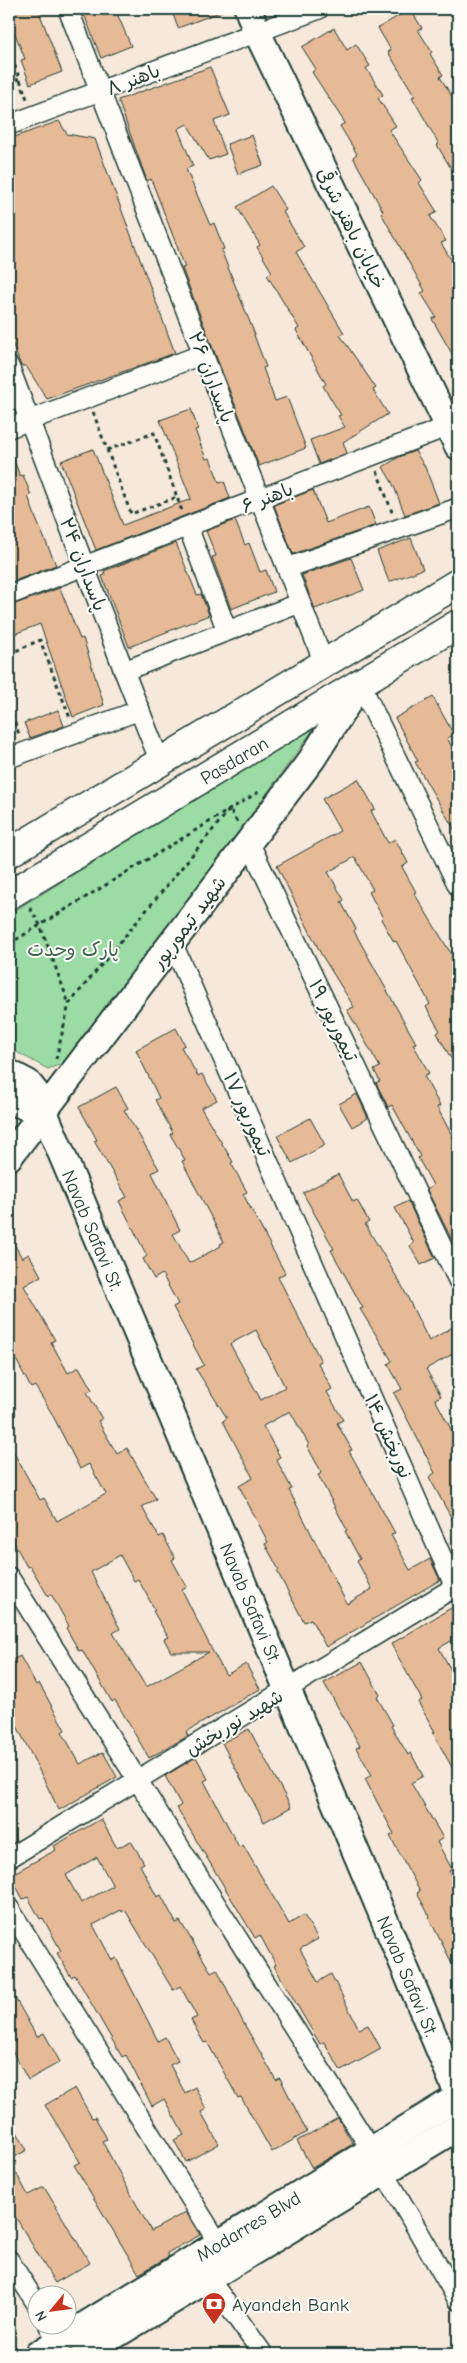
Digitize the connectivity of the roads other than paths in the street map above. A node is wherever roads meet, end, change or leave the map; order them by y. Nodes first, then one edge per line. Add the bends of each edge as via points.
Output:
1 (68, 9) edge
2 (319, 9) edge
3 (252, 21) edge
4 (100, 91) junction
5 (9, 125) edge
6 (203, 354) junction
7 (9, 366) edge
8 (29, 420) junction
9 (9, 428) edge
10 (453, 436) edge
11 (260, 500) junction
12 (458, 508) edge
13 (188, 528) junction
14 (85, 567) junction
15 (287, 568) junction
16 (458, 582) edge
17 (9, 595) edge
18 (300, 603) junction
19 (458, 624) edge
20 (227, 631) junction
21 (324, 663) junction
22 (124, 671) junction
23 (360, 683) junction
24 (140, 710) junction
25 (17, 754) edge
26 (160, 762) junction
27 (248, 842) junction
28 (9, 853) edge
29 (458, 886) edge
30 (14, 892) edge
31 (172, 942) junction
32 (9, 1073) edge
33 (9, 1100) edge
34 (43, 1112) junction
35 (9, 1157) edge
36 (458, 1280) edge
37 (323, 1286) joint
38 (9, 1578) edge
39 (457, 1589) edge
40 (287, 1689) junction
41 (137, 1780) junction
42 (9, 1858) edge
43 (9, 1908) edge
44 (458, 2096) edge
45 (458, 2127) edge
46 (378, 2161) junction
47 (219, 2244) junction
48 (9, 2260) edge
49 (208, 2279) junction
50 (28, 2290) edge
51 (458, 2300) edge
52 (49, 2340) edge
53 (84, 2354) edge
54 (262, 2354) edge

1 - 4 street, پاسداران ۲۶
2 - 3 street, باهنر ۸
3 - 4 street, باهنر ۸
3 - 10 street, خیابان باهنر شرقی
4 - 5 street, باهنر ۸
4 - 6 street, پاسداران ۲۶
6 - 8 street
6 - 11 street, پاسداران ۲۶
7 - 8 street, پاسداران ۲۴
8 - 9 street
8 - 14 street, پاسداران ۲۴
10 - 11 street, باهنر ۶ via 372,456
11 - 13 street, باهنر ۶
11 - 15 street, پاسداران ۲۶
12 - 15 street
13 - 14 street, باهنر ۶
13 - 20 street
14 - 17 street, باهنر ۶
14 - 22 street, پاسداران ۲۴
15 - 18 street, پاسداران ۲۶
16 - 21 main road, Pasdaran
18 - 20 street
18 - 21 street, پاسداران ۲۶
19 - 23 main road, Pasdaran
20 - 22 street
21 - 26 main road, Pasdaran
22 - 24 street, پاسداران ۲۴
23 - 27 street, شهید تیمورپور via 312,759
23 - 29 street
23 - 30 main road, Pasdaran
24 - 25 street
24 - 26 street, پاسداران ۲۴
26 - 28 main road, Pasdaran
27 - 31 street, شهید تیمورپور
27 - 36 street, تیمورپور ۱۹
31 - 34 street, شهید تیمورپور
31 - 37 street, تیمورپور ۱۷
32 - 34 street, Navab Safavi St. via 28,1083 36,1093
33 - 34 street
34 - 35 street, شهید تیمورپور
34 - 40 street, Navab Safavi St.
37 - 39 street, نوربخش ۱۴
38 - 41 street
39 - 40 street, شهید نوربخش
40 - 41 street, شهید نوربخش
40 - 44 street, Navab Safavi St.
41 - 42 street, شهید نوربخش
41 - 46 street
43 - 47 street
44 - 46 street, Modarres Blvd
45 - 46 street, Modarres Blvd
46 - 47 street, Modarres Blvd
46 - 49 street, Modarres Blvd
46 - 51 street
47 - 52 street, Modarres Blvd
48 - 50 street
49 - 53 street, Modarres Blvd
49 - 54 street

